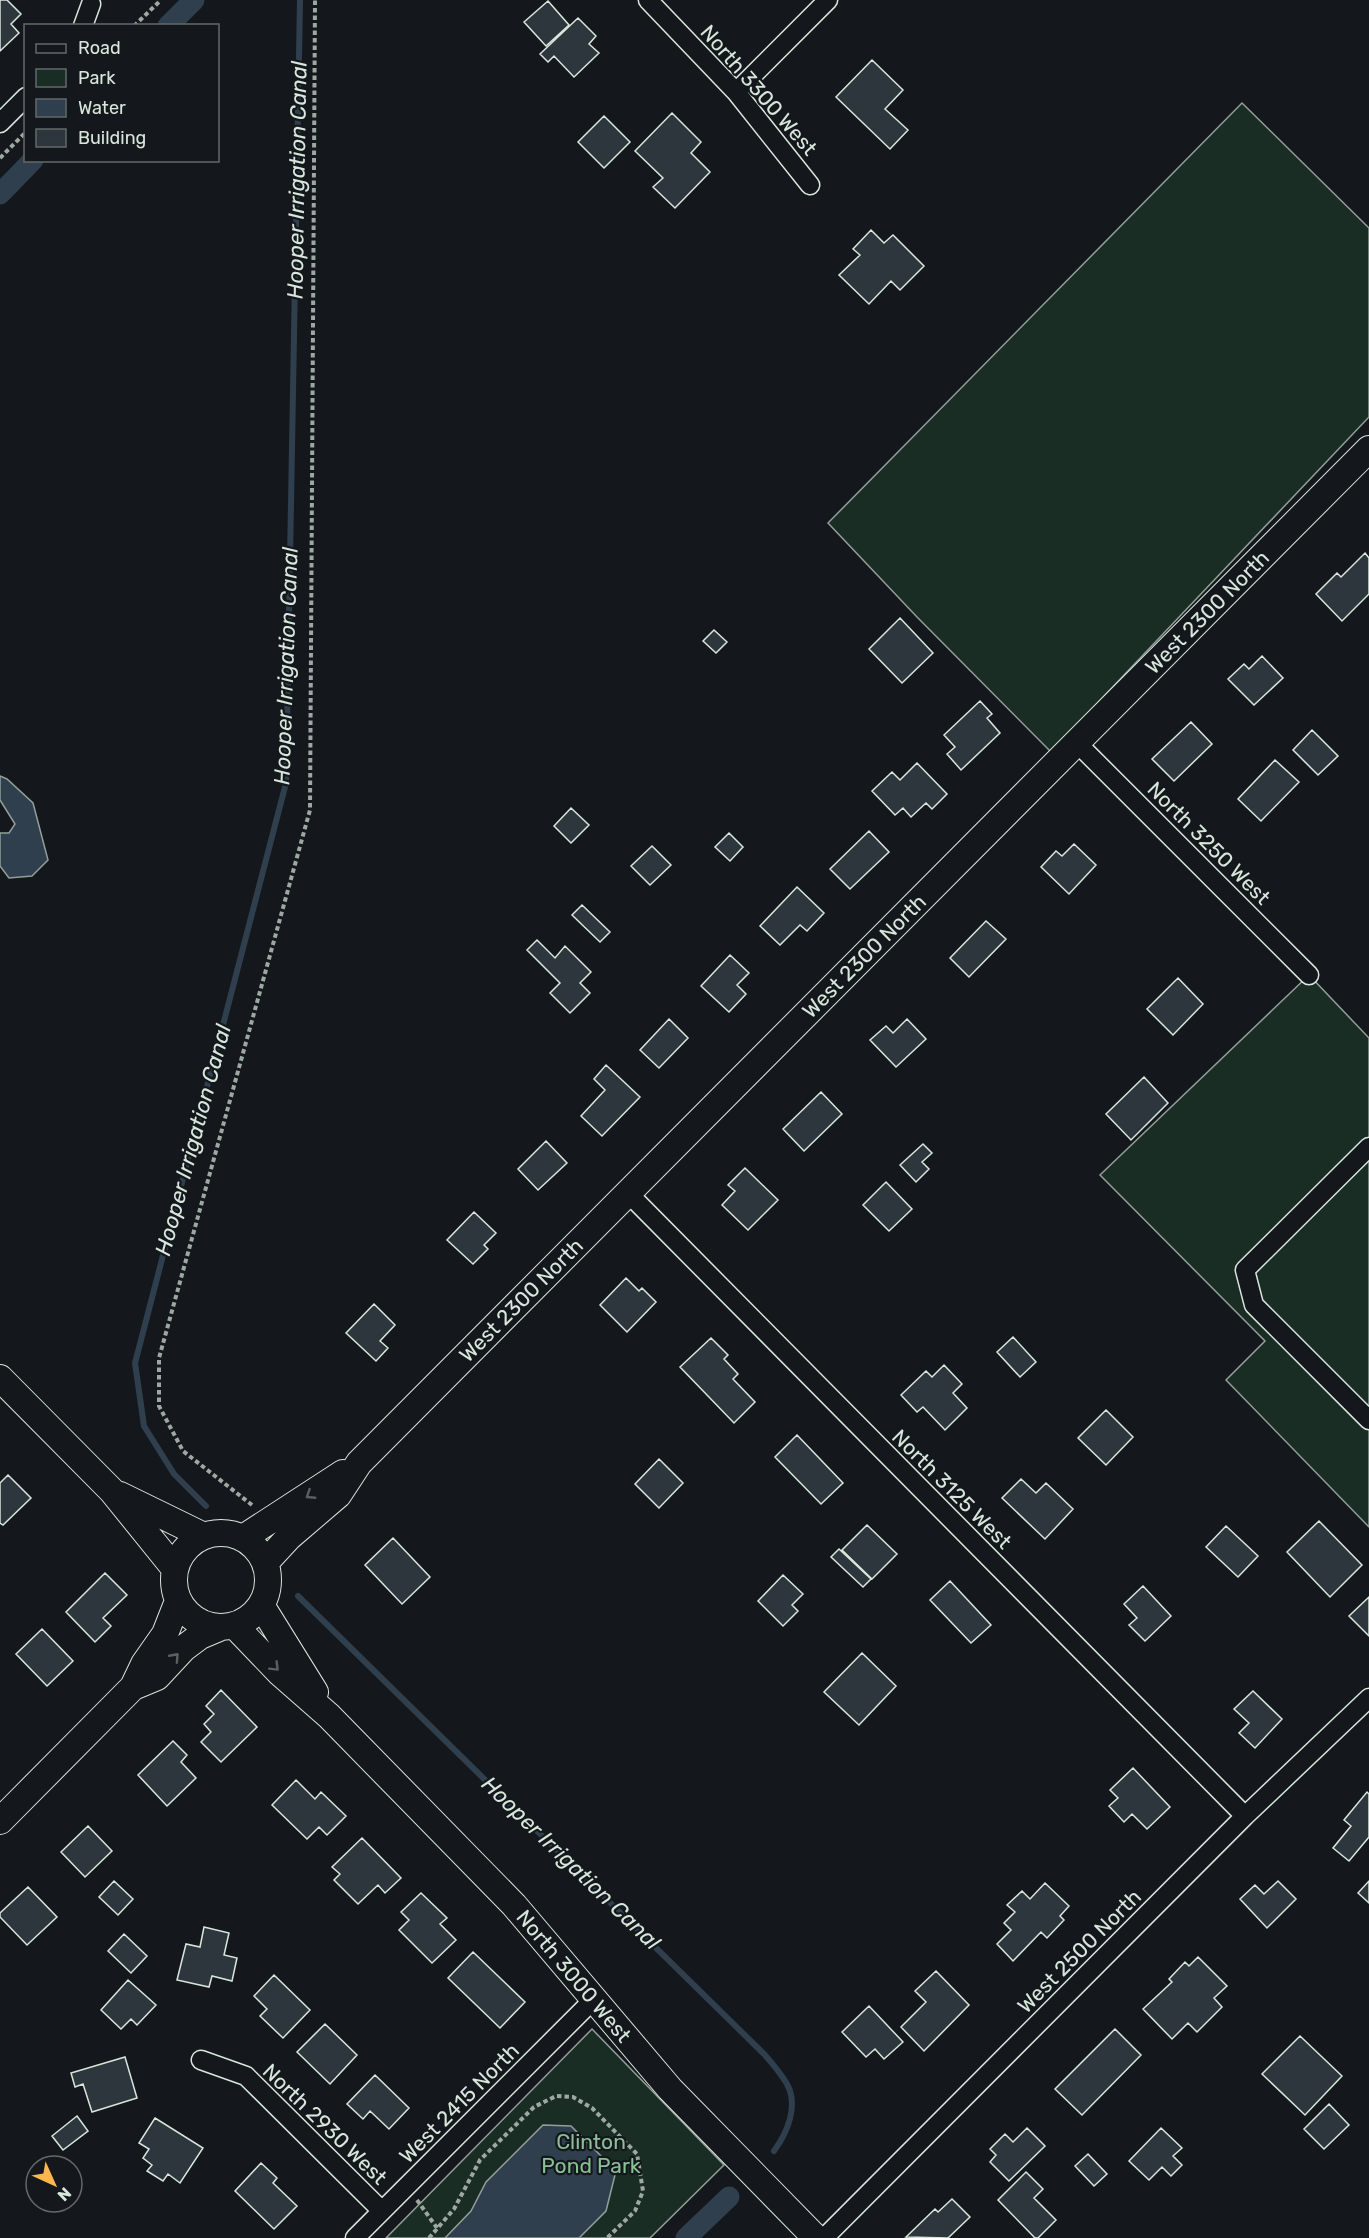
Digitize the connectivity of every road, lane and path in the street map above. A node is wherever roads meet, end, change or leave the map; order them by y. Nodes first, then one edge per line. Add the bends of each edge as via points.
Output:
1 (162, 0) edge
2 (315, 0) edge
3 (648, 0) edge
4 (828, 0) edge
5 (91, 4) dead end
6 (84, 24) edge
7 (136, 24) edge
8 (736, 92) junction
9 (24, 99) edge
10 (0, 123) edge
11 (24, 134) edge
12 (0, 158) edge
13 (810, 185) dead end
14 (1369, 449) edge
15 (1077, 743) junction
16 (1309, 975) dead end
17 (1369, 1147) edge
18 (628, 1192) junction
19 (4, 1389) edge
20 (1369, 1420) edge
21 (359, 1463) junction
22 (112, 1491) junction
23 (257, 1509) dead end
24 (204, 1536) junction
25 (243, 1538) junction
26 (265, 1563) junction
27 (175, 1569) junction
28 (178, 1601) junction
29 (261, 1605) junction
30 (227, 1626) junction
31 (133, 1687) junction
32 (1369, 1698) edge
33 (329, 1716) junction
34 (1245, 1816) junction
35 (0, 1821) edge
36 (594, 1999) junction
37 (201, 2060) dead end
38 (407, 2186) junction
39 (382, 2211) junction
40 (437, 2228) junction
41 (355, 2238) edge
42 (429, 2238) edge
43 (607, 2238) edge
44 (816, 2238) edge
45 (824, 2238) edge

1 - 7 path
2 - 23 path via 310,810 159,1358 159,1406 183,1450
3 - 8 street, North 3300 West
4 - 8 street
5 - 6 street
8 - 13 street, North 3300 West
9 - 10 street
11 - 12 path
14 - 15 street, West 2300 North
15 - 16 street, North 3250 West
15 - 18 street, West 2300 North
17 - 20 street via 1245,1270 1254,1305
18 - 21 street, West 2300 North
18 - 34 street, North 3125 West
19 - 22 street
21 -> 25 street, West 2300 North
21 - 26 street, West 2300 North via 338,1495
22 - 24 street
22 - 27 street
24 - 25 street via 230,1533
24 - 27 street via 181,1554
25 - 26 street via 258,1550
26 - 29 street via 267,1592
27 - 28 street
28 - 30 street via 192,1618
28 - 31 street via 165,1634
29 - 30 street via 244,1621
29 - 33 street, North 3000 West
31 -> 30 street via 157,1677 200,1636
30 -> 33 street, North 3000 West
31 - 35 street
32 - 34 street, West 2500 North
33 - 36 street, North 3000 West via 514,1905
34 - 45 street, West 2500 North
36 - 38 street, West 2415 North
36 - 44 street, North 3000 West via 670,2089
37 - 39 street, North 2930 West via 246,2076
38 - 39 street, West 2415 North
38 - 40 path
39 - 41 street, West 2415 North
40 - 42 path
40 - 43 path via 454,2209 480,2160 534,2107 556,2096 573,2097 592,2108 637,2154 643,2191 635,2211

